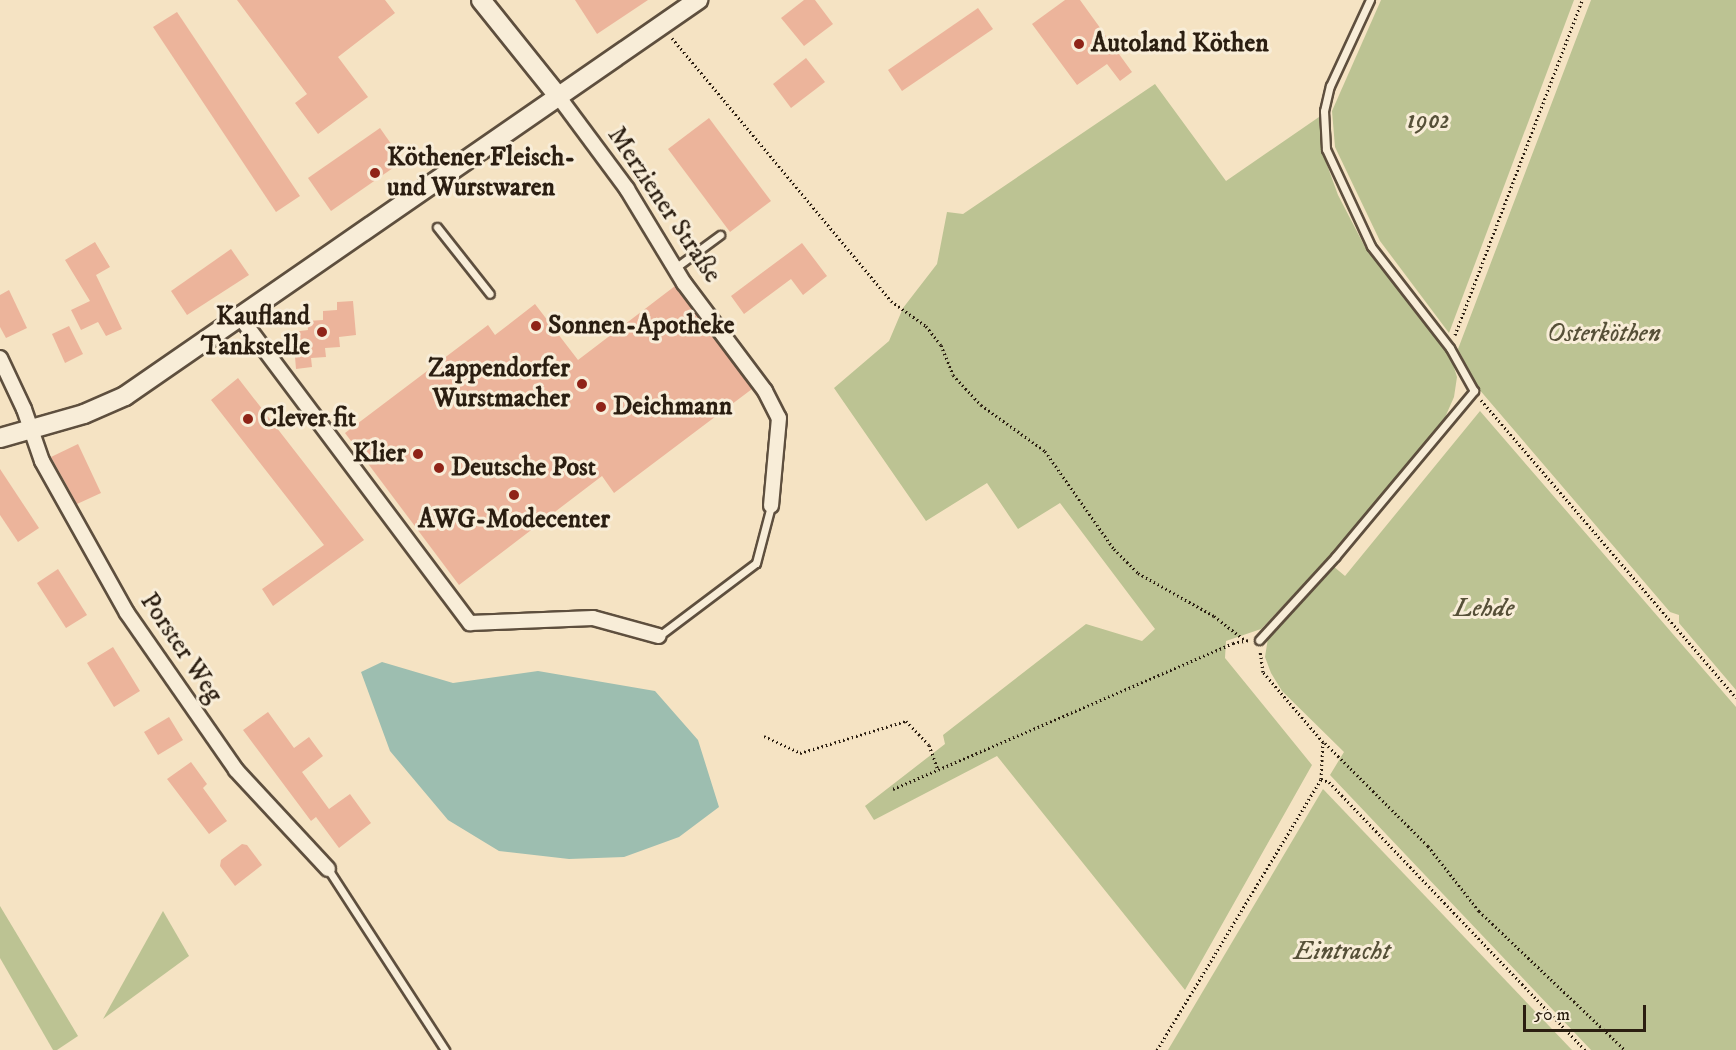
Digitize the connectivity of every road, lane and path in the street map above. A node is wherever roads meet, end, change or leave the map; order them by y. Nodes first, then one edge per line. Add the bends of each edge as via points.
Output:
1 (481, 0) edge
2 (698, 0) edge
3 (1370, 0) edge
4 (1581, 0) edge
5 (662, 25) junction
6 (558, 96) junction
7 (437, 227) dead end
8 (720, 235) dead end
9 (675, 268) junction
10 (490, 294) dead end
11 (240, 317) junction
12 (1450, 348) junction
13 (0, 358) edge
14 (1474, 391) junction
15 (30, 430) junction
16 (0, 438) edge
17 (771, 506) joint
18 (659, 636) joint
19 (1245, 640) junction
20 (1259, 640) junction
21 (1736, 698) edge
22 (764, 736) dead end
23 (1323, 742) junction
24 (938, 770) junction
25 (1320, 778) junction
26 (893, 789) dead end
27 (328, 869) joint
28 (446, 1050) edge
29 (1157, 1050) edge
30 (1585, 1050) edge
31 (1625, 1050) edge

1 - 6 main road
2 - 5 main road
3 - 12 lane via 1330,86 1324,111 1326,149 1371,246
4 - 12 path
5 - 6 main road
5 - 19 path via 891,301 926,326 954,375 981,405 1045,451 1122,557 1138,573 1214,616
6 - 9 street, Merziener Straße via 627,189
6 - 11 main road
7 - 10 lane
8 - 9 lane
9 - 17 street, Merziener Straße via 765,391 779,418
11 - 15 main road via 113,403
11 - 18 street via 470,623 593,618
12 - 14 lane
13 - 15 street, Porster Weg
14 - 20 lane via 1335,557
14 - 21 path
15 - 16 main road
15 - 27 street, Porster Weg via 64,503 127,613 236,770
17 - 18 lane via 756,563
19 - 20 path
19 - 24 path
20 - 23 path via 1263,672
22 - 24 path via 801,753 906,721 929,745
23 - 25 path
23 - 31 path via 1428,846 1479,911
24 - 26 path
25 - 29 path
25 - 30 path via 1329,782
27 - 28 lane

